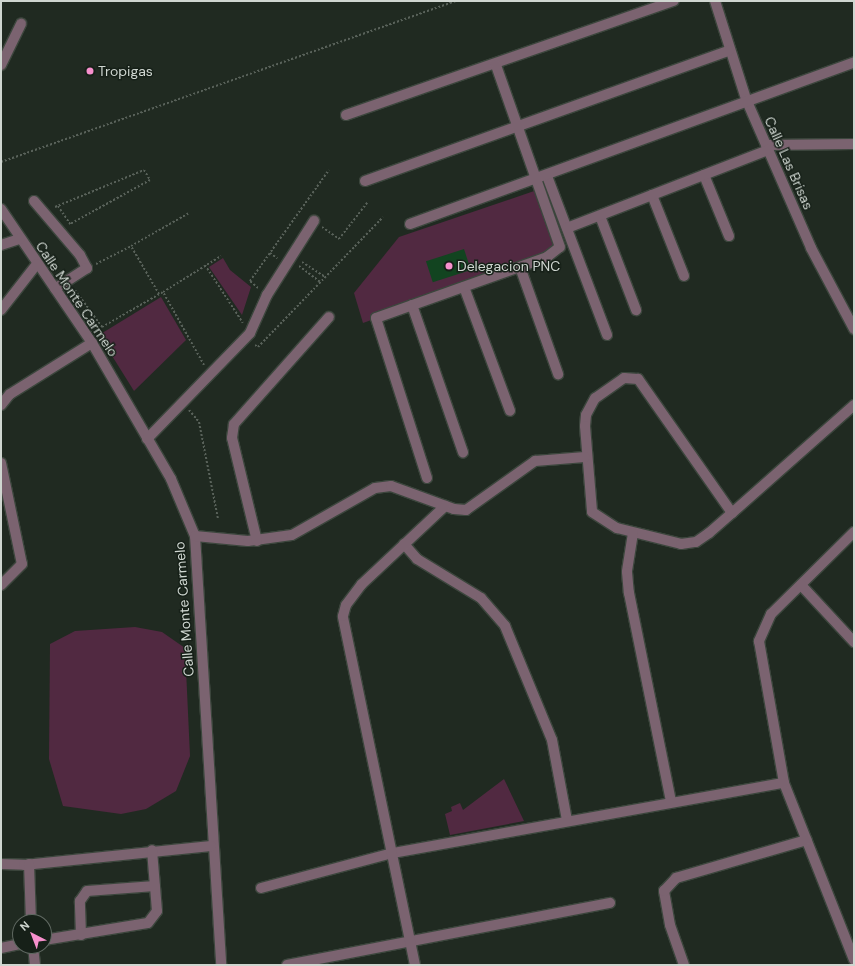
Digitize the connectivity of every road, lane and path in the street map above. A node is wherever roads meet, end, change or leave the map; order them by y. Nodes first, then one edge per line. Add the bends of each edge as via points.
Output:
1 (456, 1) edge
2 (674, 1) edge
3 (715, 1) edge
4 (21, 24) dead end
5 (729, 51) junction
6 (854, 62) edge
7 (1, 65) edge
8 (496, 65) junction
9 (746, 99) junction
10 (346, 115) dead end
11 (519, 128) junction
12 (854, 144) edge
13 (767, 148) junction
14 (1, 162) edge
15 (329, 170) dead end
16 (704, 175) junction
17 (547, 176) junction
18 (537, 180) junction
19 (365, 181) dead end
20 (652, 195) junction
21 (34, 201) dead end
22 (367, 203) dead end
23 (1, 209) edge
24 (300, 211) junction
25 (43, 212) junction
26 (189, 213) dead end
27 (600, 216) junction
28 (383, 217) dead end
29 (314, 221) junction
30 (70, 224) dead end
31 (410, 224) dead end
32 (567, 228) junction
33 (729, 236) dead end
34 (20, 239) junction
35 (1, 245) edge
36 (131, 246) junction
37 (220, 256) dead end
38 (295, 261) junction
39 (37, 264) junction
40 (205, 265) junction
41 (520, 267) junction
42 (87, 268) junction
43 (684, 276) dead end
44 (325, 277) junction
45 (320, 282) junction
46 (59, 287) junction
47 (464, 287) junction
48 (162, 292) junction
49 (159, 294) junction
50 (267, 295) junction
51 (412, 305) junction
52 (1, 310) edge
53 (636, 310) dead end
54 (329, 317) dead end
55 (854, 329) edge
56 (250, 333) junction
57 (607, 335) dead end
58 (262, 342) dead end
59 (92, 343) junction
60 (558, 374) dead end
61 (210, 376) junction
62 (1, 405) edge
63 (184, 405) junction
64 (854, 405) edge
65 (510, 411) dead end
66 (147, 439) junction
67 (463, 452) dead end
68 (585, 457) junction
69 (1, 463) edge
70 (427, 478) dead end
71 (445, 506) junction
72 (732, 513) junction
73 (218, 519) dead end
74 (854, 532) edge
75 (633, 533) junction
76 (195, 536) junction
77 (257, 540) junction
78 (404, 544) junction
79 (1, 585) edge
80 (801, 585) junction
81 (854, 642) edge
82 (784, 782) junction
83 (671, 802) junction
84 (567, 820) junction
85 (807, 840) junction
86 (211, 846) junction
87 (152, 850) junction
88 (392, 853) junction
89 (1, 864) edge
90 (29, 864) junction
91 (155, 886) junction
92 (261, 888) dead end
93 (610, 903) dead end
94 (31, 914) edge
95 (81, 935) junction
96 (52, 939) edge
97 (411, 939) junction
98 (12, 946) edge
99 (1, 948) edge
100 (34, 954) edge
101 (854, 960) edge
102 (35, 965) edge
103 (221, 965) edge
104 (287, 965) edge
105 (415, 965) edge
106 (684, 965) edge

1 - 14 path
2 - 8 street
3 - 5 street, Calle Las Brisas
4 - 7 street
5 - 9 street, Calle Las Brisas
5 - 11 street
6 - 9 street
8 - 10 street
8 - 11 street
9 - 13 street, Calle Las Brisas
9 - 17 street
11 - 18 street
11 - 19 street
12 - 13 street
13 - 16 street
13 - 55 street, Calle Las Brisas via 811,248
15 - 24 path
16 - 20 street
16 - 33 street
17 - 18 street
17 - 32 street
18 - 31 street
18 - 41 street via 560,247 553,255
20 - 27 street
20 - 43 street
21 - 25 street
22 - 29 path via 339,239
23 - 34 street, Calle Monte Carmelo
24 - 29 path
24 - 50 path via 250,281
25 - 30 path via 144,170 150,180
25 - 42 street via 80,255
26 - 36 path
27 - 32 street
27 - 53 street
28 - 44 path
29 - 38 street
32 - 57 street
34 - 35 street
34 - 39 street, Calle Monte Carmelo
36 - 42 path
36 - 49 path
37 - 40 path
38 - 44 path via 302,261
38 - 45 path
38 - 50 street
39 - 46 street, Calle Monte Carmelo
39 - 52 street
40 - 48 path
40 - 56 path
41 - 47 street
41 - 60 street
42 - 46 street
44 - 45 path
45 - 58 path
46 - 49 path via 77,290 102,327
46 - 59 street, Calle Monte Carmelo
47 - 51 street
47 - 65 street
48 - 49 path
48 - 61 path
50 - 56 street
51 - 67 street
51 - 70 street via 376,318
54 - 77 street via 234,424 232,438
56 - 61 street
59 - 62 street via 10,394
59 - 66 street, Calle Monte Carmelo
61 - 63 street
63 - 66 street
63 - 73 path via 199,422
64 - 72 street
66 - 76 street, Calle Monte Carmelo via 171,479
68 - 71 street via 535,461 475,506 466,510
68 - 72 street via 586,415 590,405 615,382 624,378 638,379
68 - 75 street via 592,512 605,523
69 - 79 street via 22,564
71 - 77 street via 402,487 375,488 292,535
71 - 78 street
72 - 75 street via 706,536 689,544 667,543
74 - 80 street
75 - 83 street via 627,572 629,593
76 - 77 street
76 - 86 street, Calle Monte Carmelo
78 - 84 street via 417,559 481,598 505,626 557,754
78 - 88 street via 352,595 343,616
80 - 81 street
80 - 82 street via 771,614 759,641
82 - 83 street
82 - 85 street
83 - 84 street
84 - 88 street
85 - 101 street
85 - 106 street via 672,882 664,891 670,925
86 - 87 street
86 - 103 street, Calle Monte Carmelo
87 - 90 street
87 - 91 street
88 - 92 street
88 - 97 street
89 - 90 street
90 - 94 street
91 - 95 street via 157,911 148,923
91 - 95 street via 87,891 80,901
93 - 97 street
95 - 96 street
97 - 104 street
97 - 105 street
98 - 99 street
100 - 102 street

